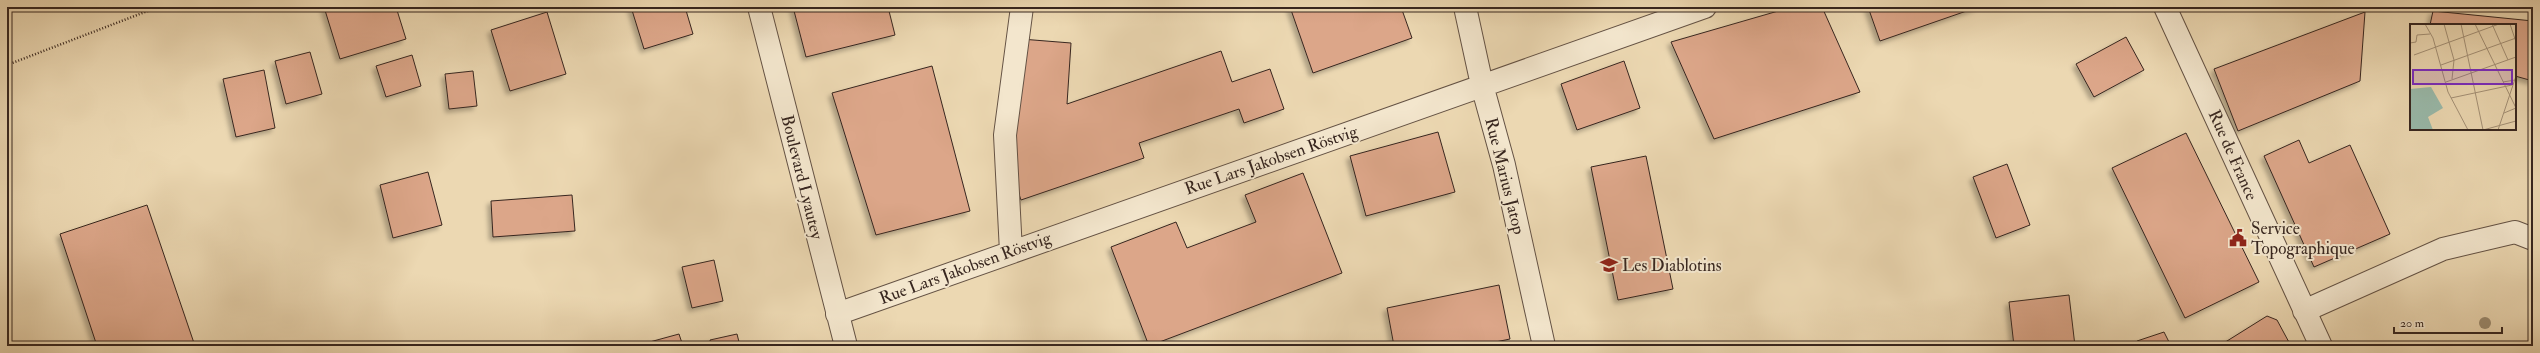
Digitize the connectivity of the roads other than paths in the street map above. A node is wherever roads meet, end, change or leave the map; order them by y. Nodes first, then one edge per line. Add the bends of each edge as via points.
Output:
1 (759, 7) edge
2 (1022, 7) edge
3 (1465, 7) edge
4 (1705, 7) edge
5 (2165, 7) edge
6 (1482, 85) junction
7 (2533, 239) edge
8 (1011, 252) junction
9 (2304, 311) junction
10 (837, 314) junction
11 (846, 346) edge
12 (1544, 346) edge
13 (2322, 346) edge

1 - 10 street, Boulevard Lyautey
2 - 8 street via 1005,135
3 - 6 street, Rue Marius Jatop
4 - 6 street, Rue Lars Jakobsen Röstvig
5 - 9 street, Rue de France
6 - 8 street, Rue Lars Jakobsen Röstvig
6 - 12 street, Rue Marius Jatop via 1504,165
7 - 9 street via 2515,232 2443,249
8 - 10 street, Rue Lars Jakobsen Röstvig
9 - 13 street, Rue de France
10 - 11 street, Boulevard Lyautey

